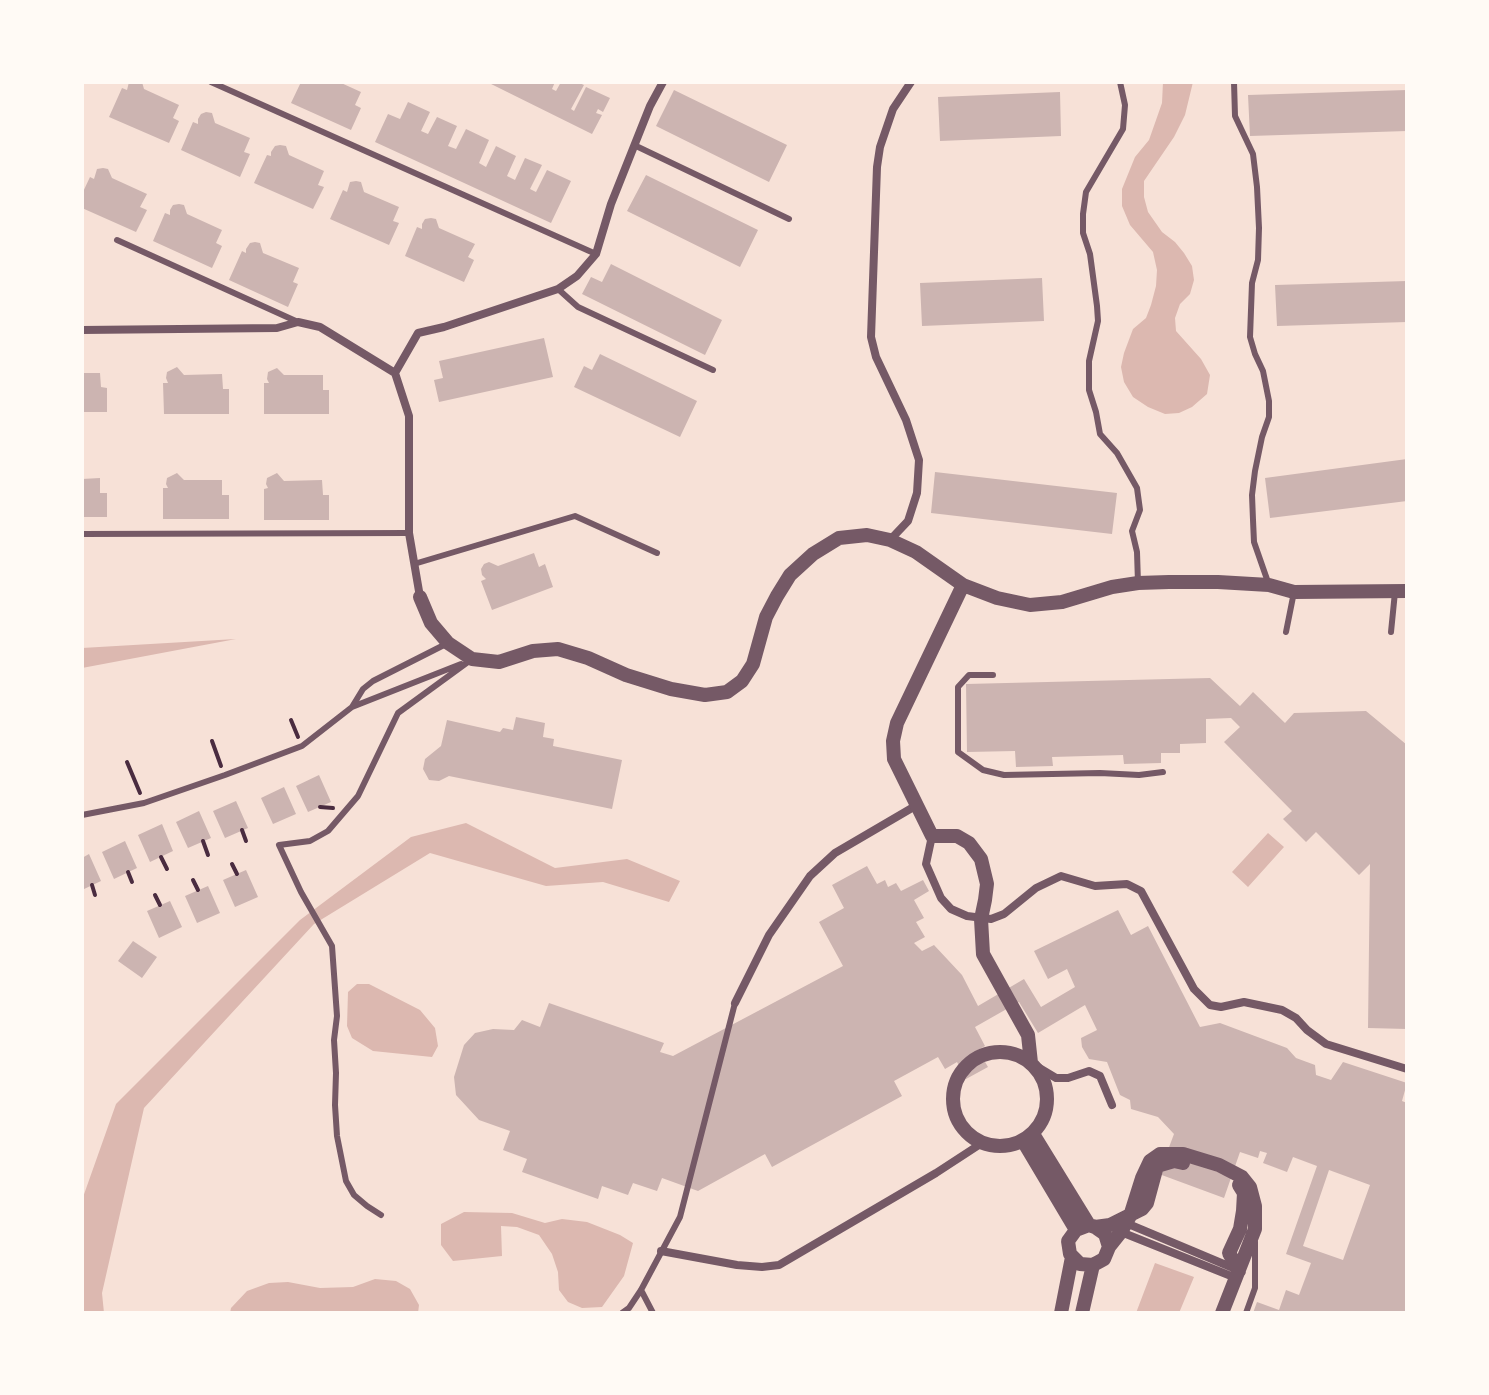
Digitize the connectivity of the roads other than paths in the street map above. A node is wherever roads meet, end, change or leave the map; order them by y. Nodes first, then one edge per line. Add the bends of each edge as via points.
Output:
1 (211, 82) edge
2 (911, 82) edge
3 (1120, 82) edge
4 (1234, 82) edge
5 (661, 83) edge
6 (634, 145) junction
7 (789, 219) dead end
8 (117, 240) dead end
9 (596, 254) junction
10 (558, 289) junction
11 (298, 322) junction
12 (82, 330) edge
13 (713, 370) dead end
14 (395, 373) junction
15 (409, 533) junction
16 (82, 534) edge
17 (890, 540) junction
18 (657, 553) dead end
19 (414, 564) junction
20 (1138, 583) junction
21 (963, 585) junction
22 (1269, 585) junction
23 (1401, 591) edge
24 (1294, 592) junction
25 (420, 597) joint
26 (1286, 632) dead end
27 (1391, 632) dead end
28 (448, 643) junction
29 (472, 659) junction
30 (993, 675) dead end
31 (352, 707) junction
32 (1163, 772) dead end
33 (917, 805) junction
34 (82, 815) edge
35 (932, 836) junction
36 (981, 919) junction
37 (735, 1003) joint
38 (1031, 1063) junction
39 (1407, 1069) edge
40 (1112, 1105) dead end
41 (1028, 1137) junction
42 (982, 1143) junction
43 (381, 1215) dead end
44 (1125, 1224) junction
45 (1087, 1227) junction
46 (1255, 1229) junction
47 (1109, 1247) junction
48 (661, 1251) junction
49 (1072, 1257) junction
50 (1093, 1265) junction
51 (1237, 1274) junction
52 (641, 1290) junction
53 (622, 1313) edge
54 (653, 1313) edge
55 (1061, 1313) edge
56 (1082, 1313) edge
57 (1222, 1313) edge
58 (1246, 1313) edge

1 - 9 lane
2 - 17 street via 893,109 880,147 876,183 871,337 919,460 908,521
3 - 20 lane via 1123,129 1086,192 1083,233 1098,321 1089,390 1100,434 1137,488 1140,510 1132,531
4 - 22 lane via 1235,116 1253,154 1257,187 1258,260 1250,337 1263,371 1269,417 1252,495 1254,542
5 - 6 street
6 - 7 lane
6 - 9 street
8 - 11 lane
9 - 10 street
10 - 13 lane via 578,307
10 - 14 street via 418,333
11 - 12 street via 277,328
11 - 14 street via 320,327
14 - 15 street via 409,416
15 - 16 lane
15 - 19 street
17 - 21 street
17 - 29 street via 867,535 839,538 790,575 766,617 753,664 727,692 705,695 671,689 558,649 499,662
18 - 19 lane via 575,516
19 - 25 street
20 - 21 street via 1030,605
20 - 22 street
21 - 33 street via 893,741 894,759
22 - 24 street
23 - 24 street
23 - 27 lane
24 - 26 lane
25 - 28 street via 431,623
28 - 29 street
28 - 31 lane via 373,681
29 - 31 lane
29 - 43 lane via 398,713 358,796 328,831 310,841 279,845 332,946 335,1105 346,1181 354,1195
30 - 32 lane via 969,675 958,687 958,752 983,770 1004,775
31 - 34 lane via 302,746 144,803
33 - 35 street
33 - 37 street via 835,853 810,876 769,935
35 - 36 street via 926,864 941,898 951,909
35 - 36 street via 957,836 981,859 987,884
36 - 38 street via 983,954 1028,1035
36 - 39 street via 1004,914 1061,876 1095,886 1127,884 1141,891 1194,989 1210,1005 1244,1002 1282,1010 1326,1044
37 - 48 lane via 680,1217
38 - 40 street via 1056,1078 1089,1071 1100,1076
38 - 41 street via 1042,1076 1047,1106
38 - 42 street via 1017,1055 985,1054 960,1074 953,1106 968,1134
41 - 42 street via 1010,1146
41 - 45 street
42 - 48 street via 779,1265 737,1265
44 - 45 street
44 - 46 street via 1150,1161 1160,1154 1183,1154 1242,1177 1255,1206
44 - 47 street
44 - 51 street
44 - 51 street via 1147,1203 1157,1166 1174,1161 1215,1173 1238,1184 1244,1193 1240,1229 1229,1253
45 - 47 street via 1105,1234
45 - 49 street via 1068,1241
46 - 51 street
46 - 58 lane via 1255,1288
47 - 50 street via 1104,1259
48 - 52 lane
49 - 50 street
49 - 55 street
50 - 56 street
51 - 57 street
52 - 53 lane
52 - 54 lane

